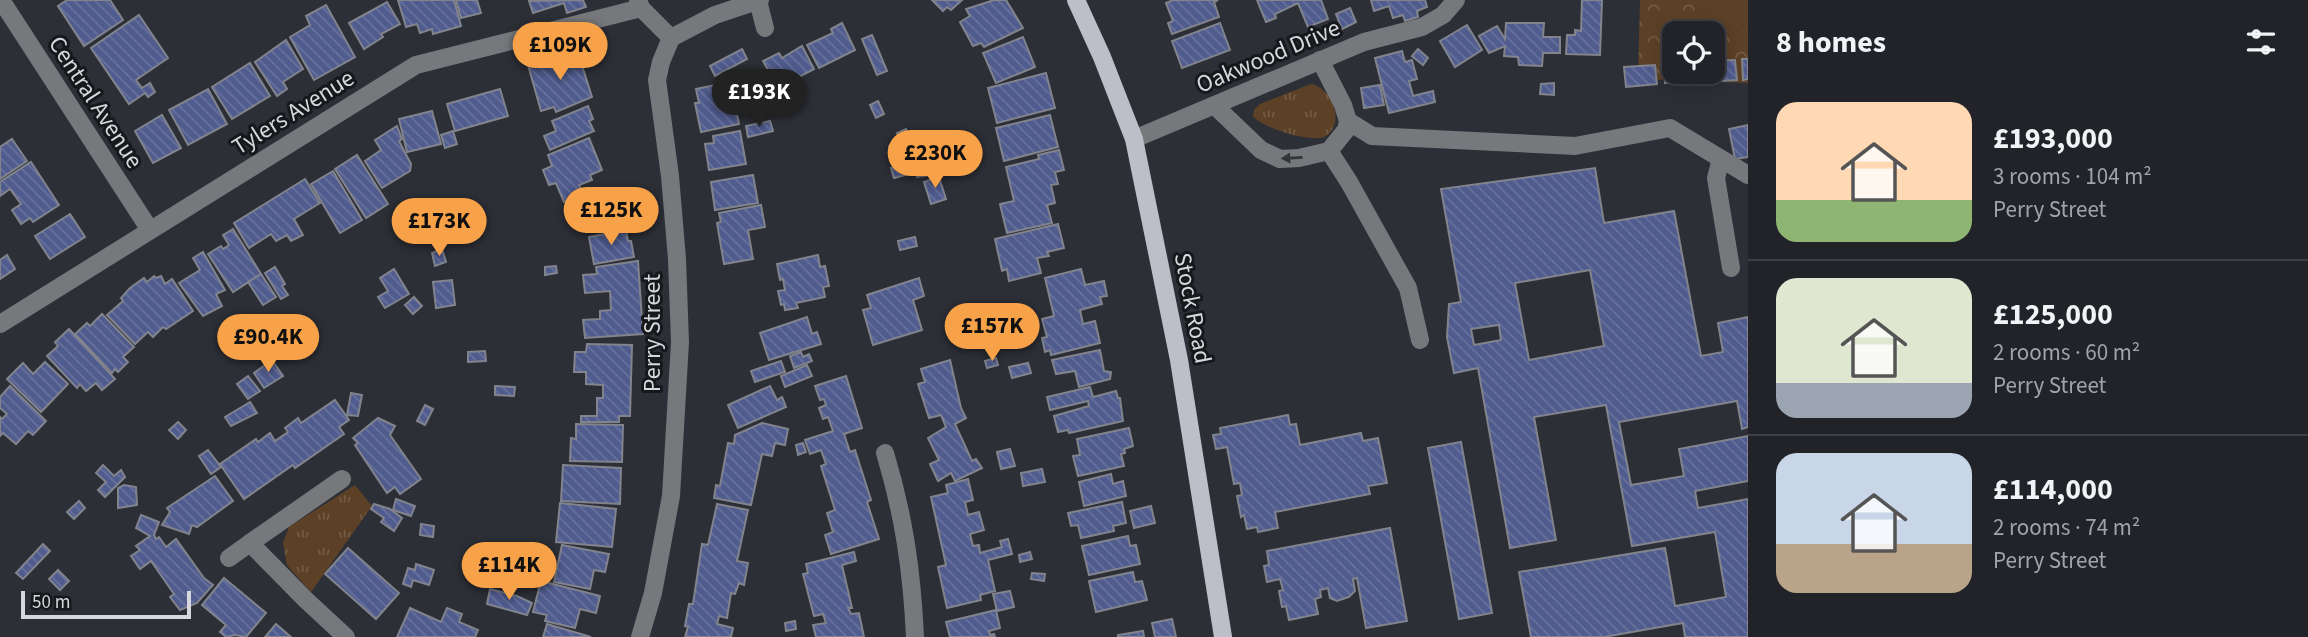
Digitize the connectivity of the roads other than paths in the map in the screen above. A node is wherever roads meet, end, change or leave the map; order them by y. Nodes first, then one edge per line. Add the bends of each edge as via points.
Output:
1 (1, 0) edge
2 (759, 0) edge
3 (1076, 0) edge
4 (1456, 0) edge
5 (639, 4) edge
6 (765, 27) dead end
7 (671, 38) junction
8 (1320, 60) junction
9 (1214, 106) junction
10 (1348, 121) junction
11 (1134, 139) junction
12 (1329, 151) junction
13 (1721, 159) junction
14 (1748, 175) edge
15 (150, 230) junction
16 (1731, 268) dead end
17 (0, 324) edge
18 (1420, 340) dead end
19 (885, 453) dead end
20 (342, 479) dead end
21 (250, 543) junction
22 (229, 558) dead end
23 (346, 637) edge
24 (640, 637) edge
25 (915, 637) edge
26 (1223, 637) edge

1 - 15 street, Central Avenue
2 - 6 street
2 - 7 street via 715,15
3 - 11 main road, Stock Road
4 - 8 street, Oakwood Drive via 1443,16 1422,27 1364,42
5 - 7 street
5 - 15 street, Tylers Avenue via 416,65
7 - 24 street, Perry Street via 657,80 670,176 680,342 671,496
8 - 9 street, Oakwood Drive
8 - 10 street
9 - 11 street, Oakwood Drive
12 -> 9 street via 1280,159 1261,150
10 - 12 street via 1346,131
10 - 13 street via 1372,136 1575,146 1670,128
11 - 26 main road, Stock Road via 1179,360
12 - 18 street via 1408,288
13 - 14 street
13 - 16 street via 1716,178
15 - 17 street, Tylers Avenue
19 - 25 street via 900,503
20 - 21 street
21 - 22 street
21 - 23 street

